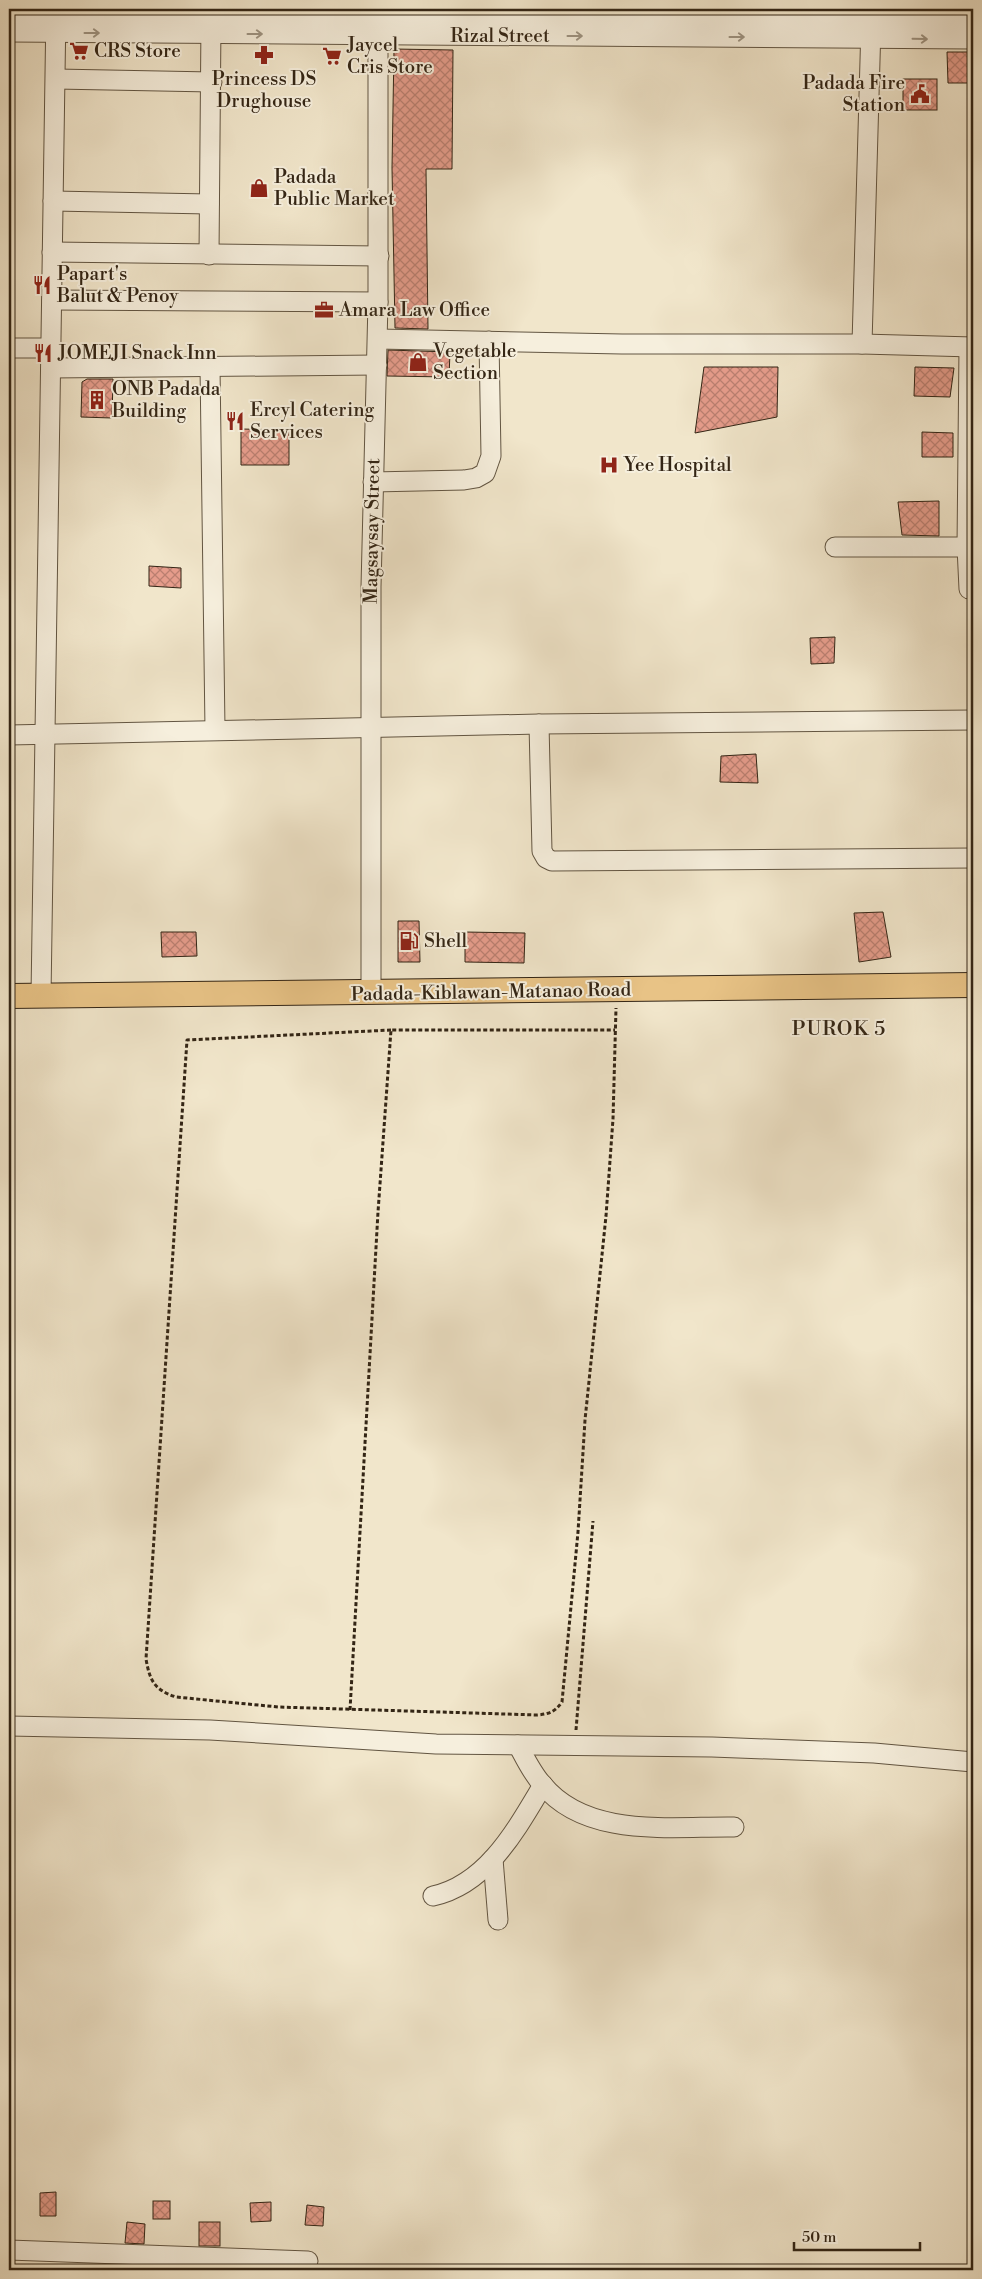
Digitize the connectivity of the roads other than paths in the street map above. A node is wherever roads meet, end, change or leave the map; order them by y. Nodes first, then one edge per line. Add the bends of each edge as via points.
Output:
1 (342, 13) edge
2 (9, 15) edge
3 (56, 19) edge
4 (211, 20) edge
5 (378, 20) edge
6 (540, 21) edge
7 (973, 21) edge
8 (707, 22) edge
9 (871, 22) edge
10 (9, 32) edge
11 (973, 40) edge
12 (56, 79) junction
13 (212, 82) junction
14 (53, 201) junction
15 (209, 204) junction
16 (52, 252) junction
17 (209, 255) junction
18 (379, 256) junction
19 (52, 300) junction
20 (378, 302) junction
21 (378, 339) junction
22 (489, 342) junction
23 (862, 344) junction
24 (971, 347) edge
25 (9, 348) edge
26 (52, 348) junction
27 (377, 365) junction
28 (210, 367) junction
29 (51, 368) junction
30 (373, 482) junction
31 (835, 547) dead end
32 (967, 548) junction
33 (973, 589) edge
34 (973, 720) edge
35 (538, 724) junction
36 (215, 729) junction
37 (371, 729) junction
38 (9, 735) edge
39 (46, 735) junction
40 (973, 858) edge
41 (973, 986) edge
42 (371, 994) junction
43 (9, 996) edge
44 (41, 996) junction
45 (9, 1726) edge
46 (518, 1745) junction
47 (973, 1762) edge
48 (542, 1785) junction
49 (734, 1828) dead end
50 (493, 1859) junction
51 (433, 1896) dead end
52 (498, 1920) dead end
53 (9, 2250) edge
54 (308, 2262) dead end

1 - 4 street, Rizal Street
1 - 5 street, Rizal Street
2 - 3 street, Rizal Street
3 - 4 street, Rizal Street
3 - 10 street, Rizal Street
3 - 12 street
4 -> 5 street, Rizal Street
4 - 13 street
5 - 6 street, Rizal Street
5 - 18 street, Magsaysay Street
6 - 8 street, Rizal Street
7 - 9 street
8 - 9 street, Rizal Street
9 -> 11 street
9 - 23 street
12 - 13 street
12 - 14 street
13 - 15 street
14 - 15 street
14 - 16 street
15 - 17 street
16 - 17 street
16 - 19 street
17 - 18 street
18 - 20 street, Magsaysay Street
19 - 20 street
19 - 26 street
20 - 21 street, Magsaysay Street
21 - 22 street
21 - 27 street, Magsaysay Street
22 - 23 street
22 - 30 street via 491,456 485,473 464,480
23 - 24 street
24 - 32 street
25 - 26 street
26 - 29 street
27 - 28 street
27 - 30 street, Magsaysay Street
28 - 29 street
28 - 36 street
29 - 39 street
30 - 37 street, Magsaysay Street
31 - 32 street
32 - 33 street via 969,589
34 - 35 street
35 - 37 street
35 - 40 street via 542,851 552,861
36 - 37 street
36 - 39 street
37 - 42 street, Magsaysay Street
38 - 39 street
39 - 44 street
41 - 42 main road, Padada-Kiblawan-Matanao Road
42 - 44 main road, Padada-Kiblawan-Matanao Road
43 - 44 main road, Padada-Kiblawan-Matanao Road
45 - 46 street via 210,1730 367,1742
46 - 47 street via 874,1753
46 - 48 street
48 - 49 street via 581,1814 602,1822
48 - 50 street via 520,1824
50 - 51 street via 467,1883
50 - 52 street
53 - 54 street

